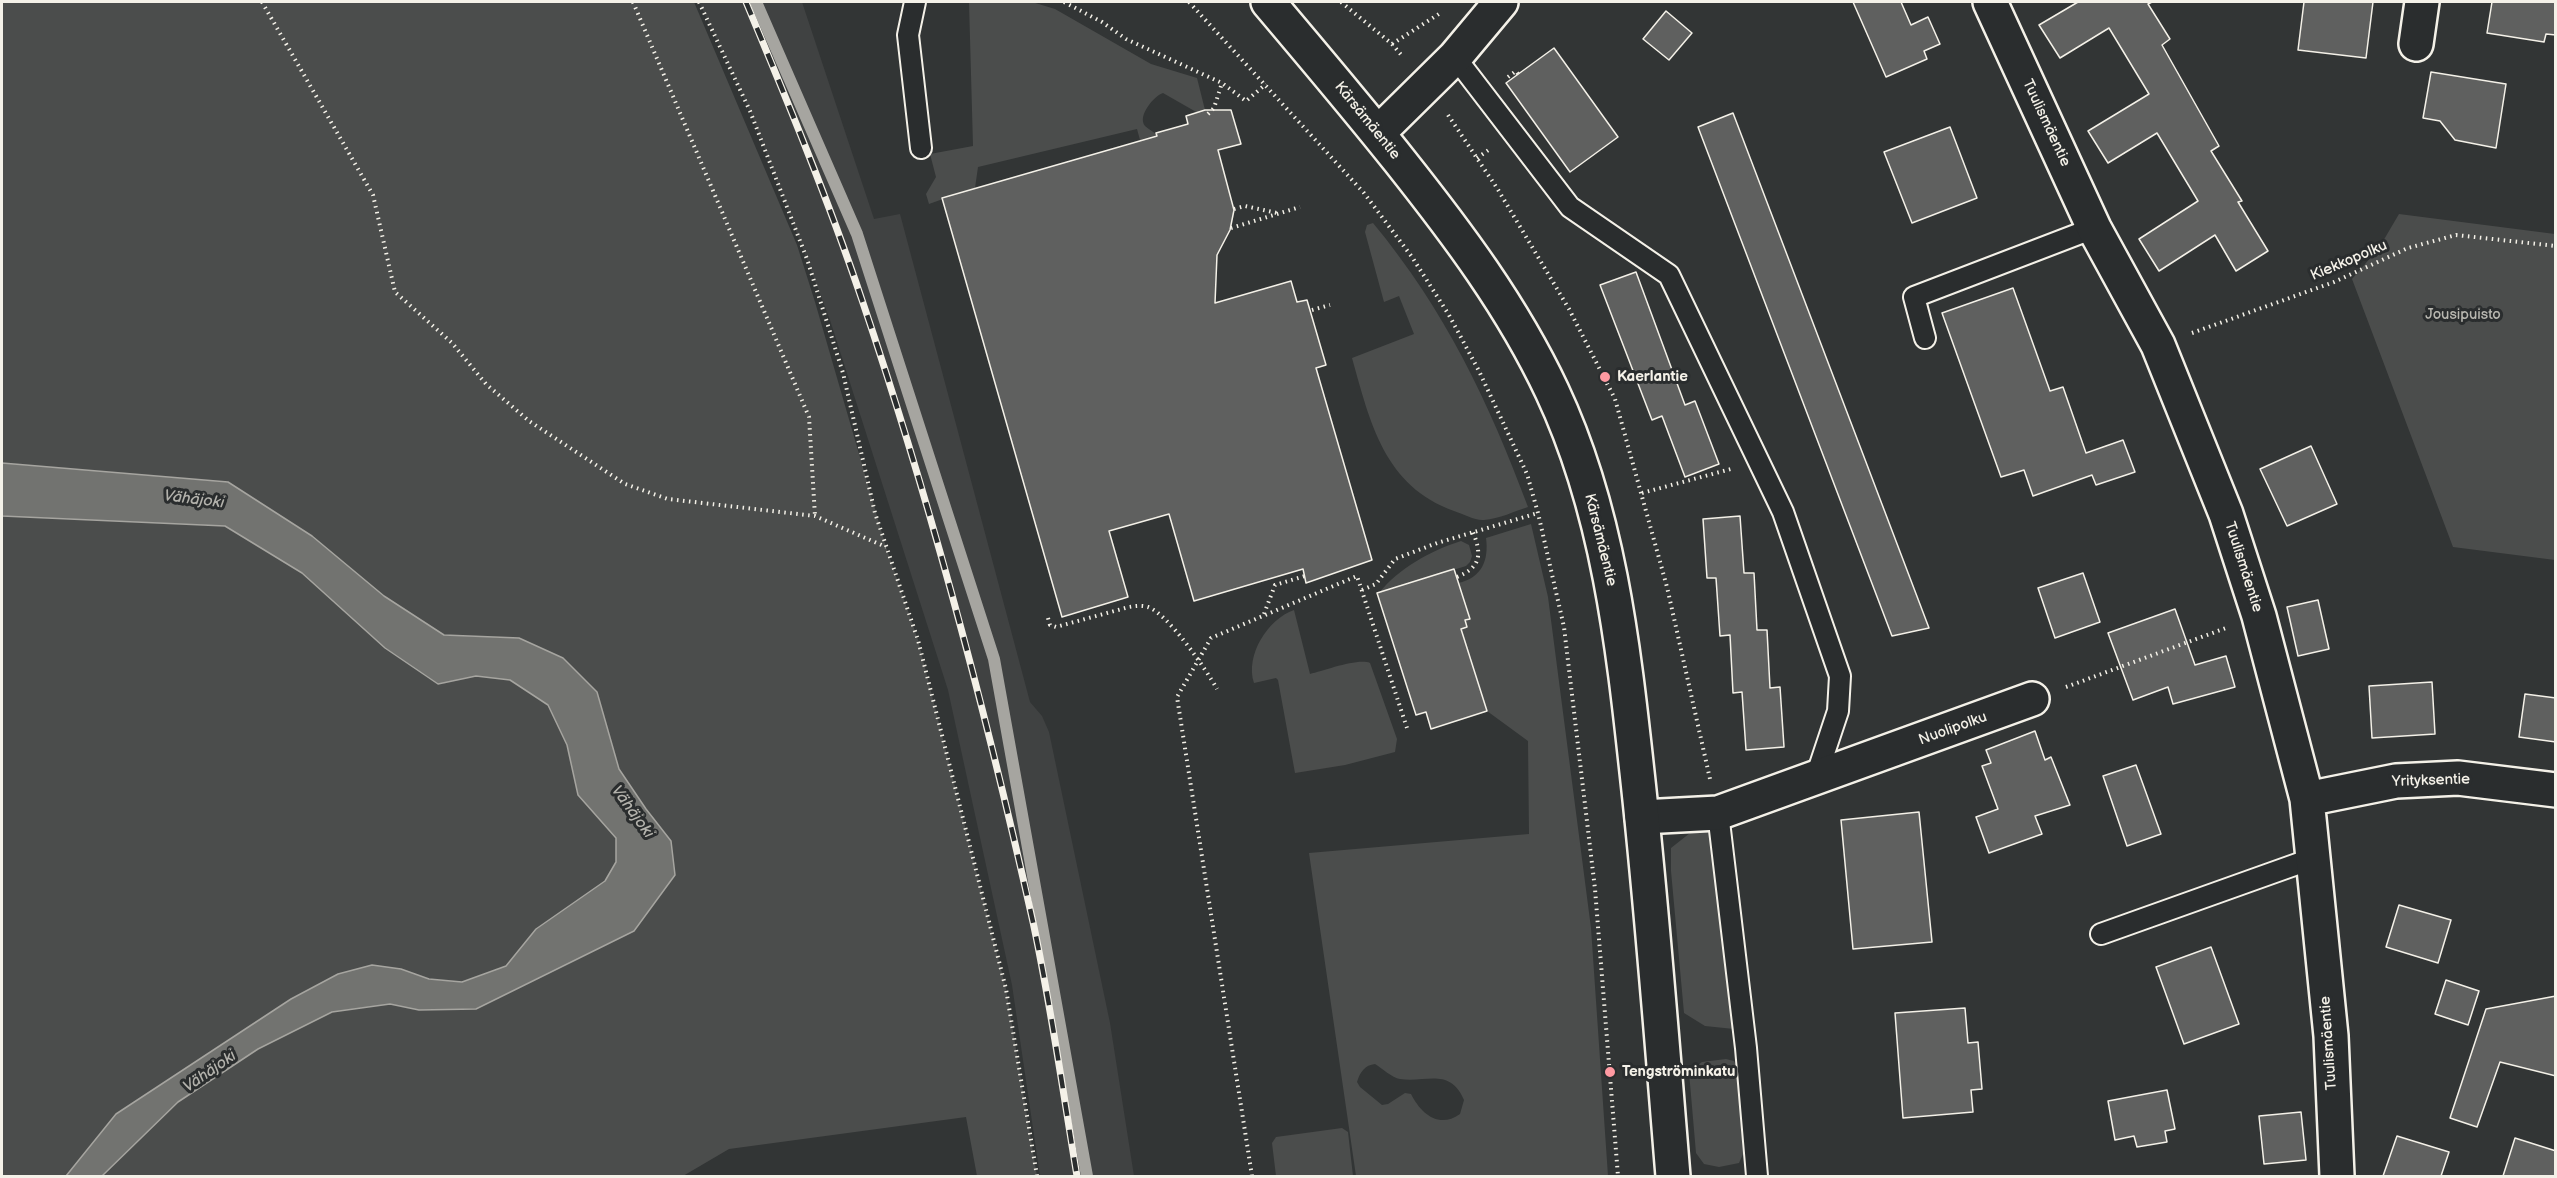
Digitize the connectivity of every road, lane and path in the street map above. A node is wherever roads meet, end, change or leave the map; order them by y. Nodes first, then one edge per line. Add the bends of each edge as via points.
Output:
1 (262, 2) edge
2 (633, 2) edge
3 (699, 2) edge
4 (915, 2) edge
5 (1064, 2) edge
6 (1189, 2) edge
7 (1268, 2) edge
8 (1341, 2) edge
9 (1501, 2) edge
10 (1990, 2) edge
11 (2422, 2) edge
12 (1446, 8) dead end
13 (2416, 44) dead end
14 (1455, 57) junction
15 (1222, 83) junction
16 (1266, 84) junction
17 (1208, 114) dead end
18 (1378, 134) junction
19 (921, 148) dead end
20 (1300, 207) dead end
21 (1234, 209) dead end
22 (1280, 214) junction
23 (1231, 228) dead end
24 (2094, 228) junction
25 (2556, 246) edge
26 (1330, 304) dead end
27 (1312, 310) dead end
28 (1925, 338) dead end
29 (2158, 345) junction
30 (1758, 462) junction
31 (1642, 493) dead end
32 (1538, 513) junction
33 (815, 516) junction
34 (1473, 532) junction
35 (886, 547) junction
36 (1305, 576) dead end
37 (1457, 577) dead end
38 (1362, 590) junction
39 (1264, 616) junction
40 (2259, 616) junction
41 (1048, 618) dead end
42 (1199, 660) junction
43 (1217, 688) dead end
44 (2032, 699) joint
45 (1407, 728) dead end
46 (1816, 777) junction
47 (2556, 790) edge
48 (2307, 799) junction
49 (1718, 813) junction
50 (1642, 817) junction
51 (2314, 858) junction
52 (2100, 934) dead end
53 (1037, 1176) edge
54 (1252, 1176) edge
55 (1618, 1176) edge
56 (1673, 1176) edge
57 (1757, 1176) edge
58 (2337, 1176) edge

1 - 33 path via 374,195 395,292 452,343 486,384 529,421 625,484 668,499
2 - 33 path via 809,417
3 - 35 path via 750,111 807,259 843,373
4 - 19 lane via 908,35
5 - 15 path via 1126,39
6 - 16 path
7 - 18 street, Kärsämäentie
8 - 12 path via 1392,44
9 - 14 street
10 - 24 street, Tuulismäentie
11 - 13 street
14 - 18 street
14 - 30 lane via 1570,207 1669,275
15 - 16 path via 1246,101
15 - 17 path
16 - 32 path via 1364,193 1449,315 1527,474
18 - 50 street, Kärsämäentie via 1445,218 1507,307 1552,391 1574,444 1610,576
20 - 22 path
21 - 22 path via 1245,206
22 - 23 path
24 - 28 lane via 1914,297
24 - 29 street, Tuulismäentie
25 - 29 path, Kiekkopolku via 2456,235 2408,248 2334,282
26 - 27 path
29 - 40 street, Tuulismäentie via 2226,514
30 - 31 path
30 - 46 lane via 1783,512 1840,676 1838,711
32 - 34 path
32 - 55 path via 1564,627 1595,889
33 - 35 path
34 - 37 path via 1477,563
34 - 38 path via 1395,559 1376,584
35 - 53 path via 921,650 1006,988
36 - 39 path via 1275,585
38 - 39 path via 1357,576
38 - 45 path
39 - 42 path via 1211,638
40 - 44 path
40 - 48 street, Tuulismäentie
41 - 42 path via 1050,625 1056,627 1146,607 1162,617
42 - 43 path
42 - 54 path via 1178,697
44 - 46 street, Nuolipolku
46 - 49 street, Nuolipolku
47 - 48 street, Yrityksentie via 2448,778 2396,781
48 - 51 street, Tuulismäentie
49 - 50 street, Nuolipolku
49 - 57 lane
50 - 56 street, Kärsämäentie
51 - 52 lane
51 - 58 street, Tuulismäentie via 2331,1036

